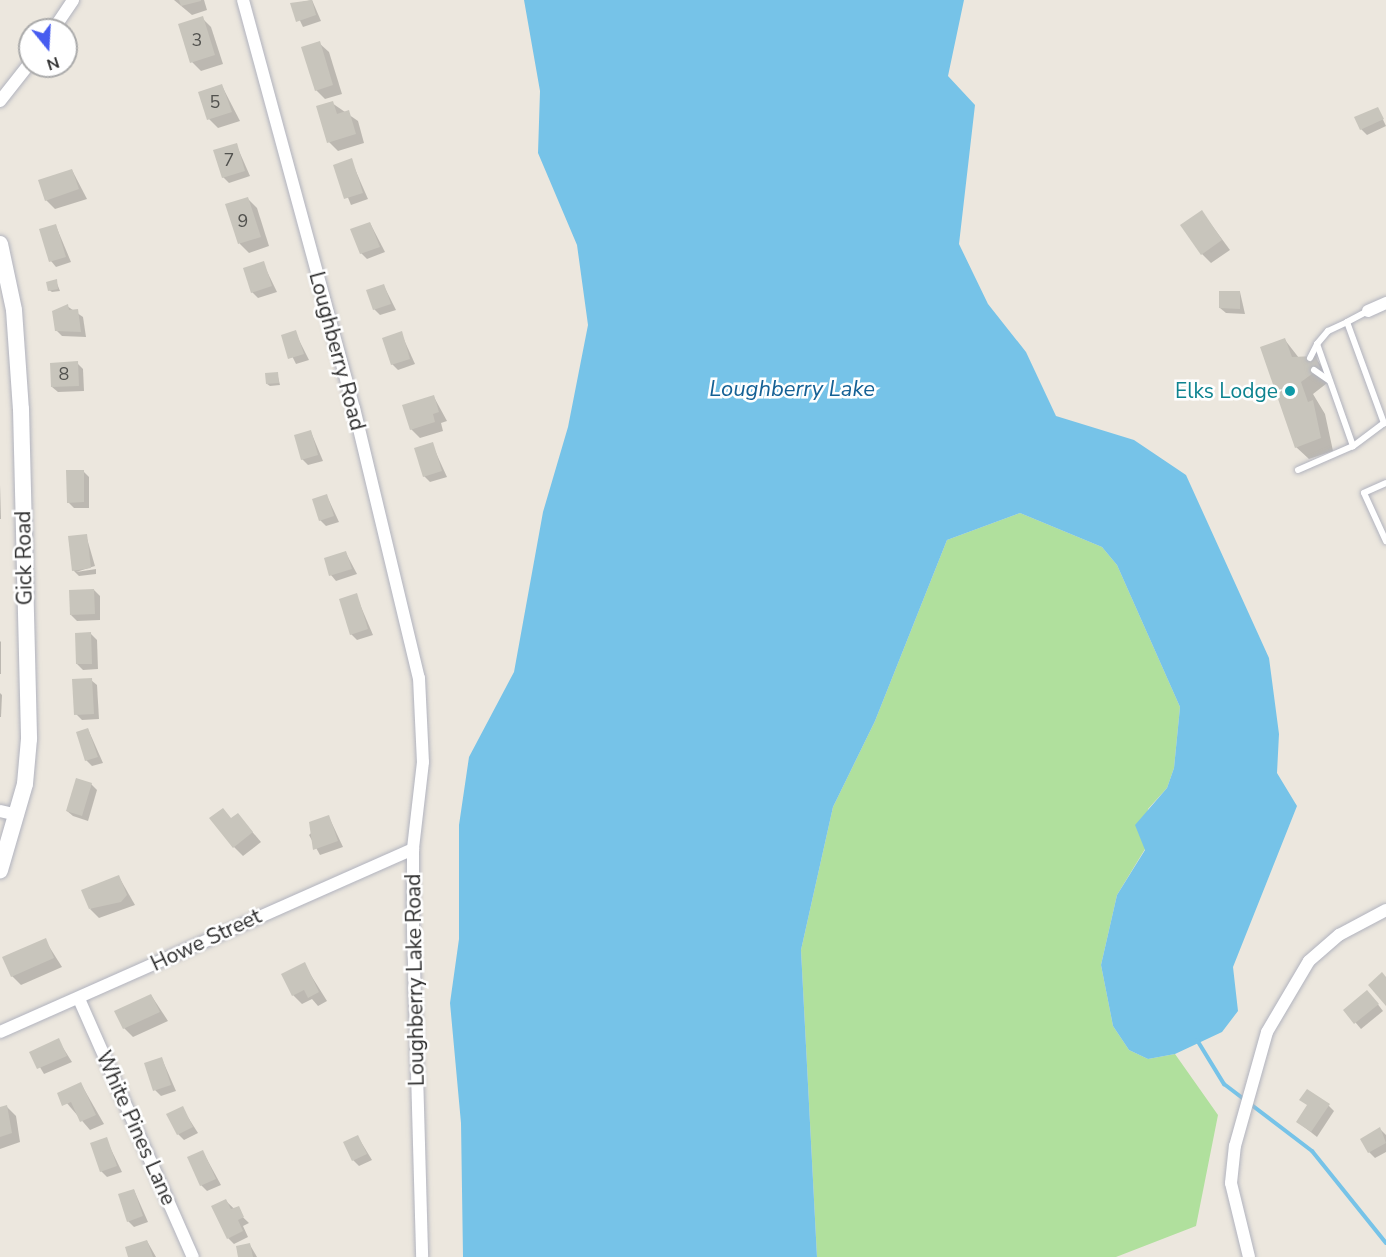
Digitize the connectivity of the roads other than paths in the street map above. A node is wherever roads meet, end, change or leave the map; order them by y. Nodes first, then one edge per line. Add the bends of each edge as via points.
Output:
1 (74, 0) edge
2 (243, 0) edge
3 (61, 18) edge
4 (18, 78) edge
5 (0, 101) edge
6 (0, 244) edge
7 (1386, 303) edge
8 (1368, 311) joint
9 (1347, 322) junction
10 (1317, 344) junction
11 (1310, 358) dead end
12 (1314, 370) dead end
13 (1330, 381) junction
14 (1353, 446) junction
15 (1298, 470) dead end
16 (1386, 483) edge
17 (1386, 542) edge
18 (422, 704) joint
19 (0, 811) edge
20 (18, 816) junction
21 (413, 849) junction
22 (0, 870) edge
23 (1386, 910) edge
24 (79, 999) junction
25 (0, 1032) edge
26 (193, 1257) edge
27 (422, 1257) edge
28 (1249, 1257) edge

1 - 3 street
2 - 18 street, Loughberry Road via 357,420 409,629
4 - 5 street
6 - 20 street, Gick Road via 14,310 21,409 29,739
7 - 8 street
8 - 9 lane
9 - 10 lane
9 - 14 lane via 1384,423
10 - 11 lane
10 - 13 lane
12 - 13 lane
13 - 14 lane
14 - 15 lane
16 - 17 lane via 1364,493
18 - 21 street, Loughberry Lake Road via 423,762
19 - 20 street
20 - 22 street, Gick Road
21 - 24 street, Howe Street
21 - 27 street, Loughberry Lake Road
23 - 28 street via 1359,921 1309,961 1267,1032 1245,1110 1231,1183
24 - 25 street, Howe Street
24 - 26 street, White Pines Lane

